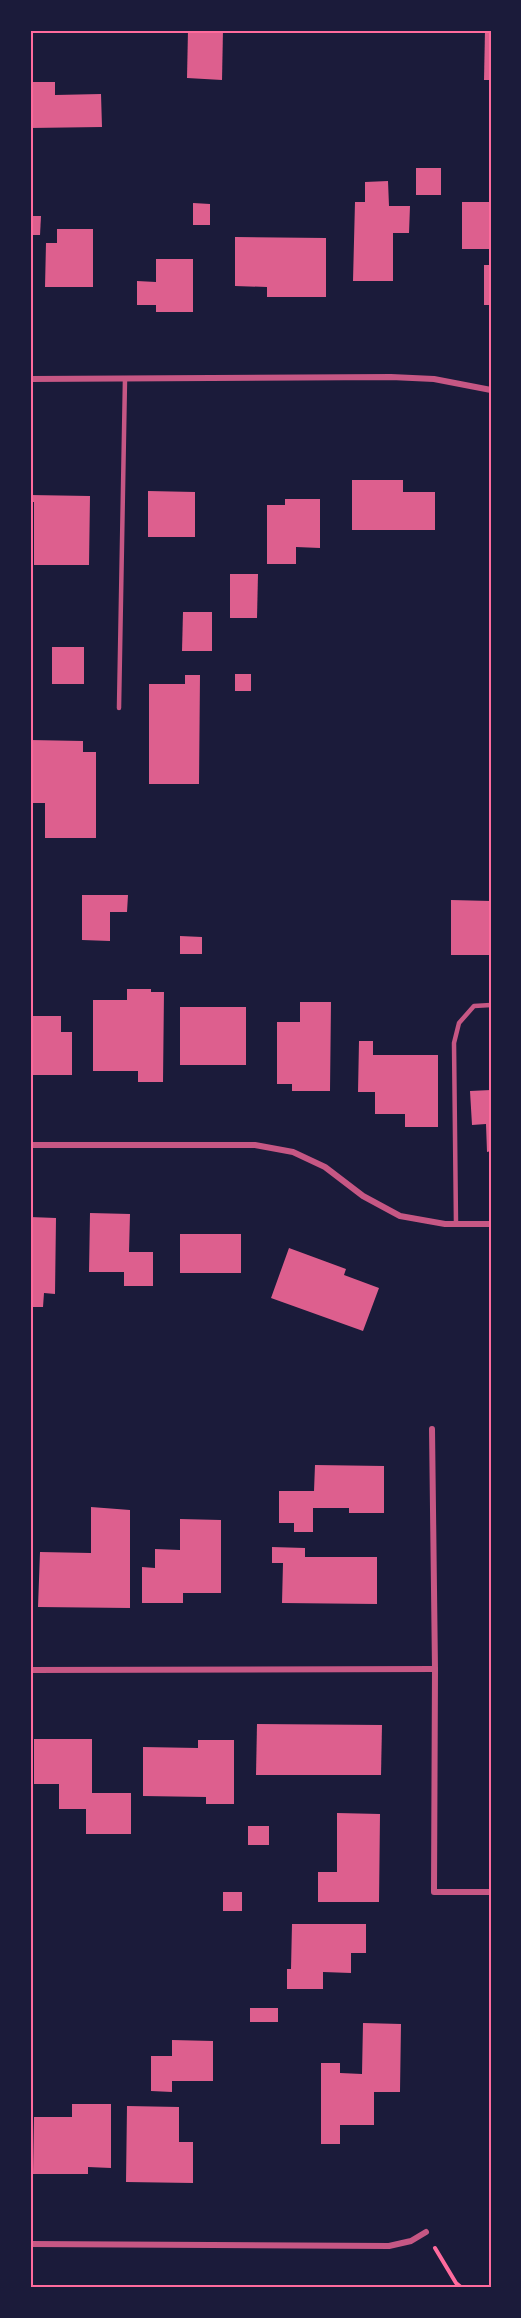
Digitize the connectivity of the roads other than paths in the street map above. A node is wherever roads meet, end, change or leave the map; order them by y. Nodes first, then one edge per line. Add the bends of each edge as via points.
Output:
1 (30, 379) edge
2 (125, 379) junction
3 (491, 390) edge
4 (119, 708) dead end
5 (491, 1005) edge
6 (30, 1146) edge
7 (456, 1224) junction
8 (491, 1224) edge
9 (432, 1429) dead end
10 (435, 1669) junction
11 (30, 1670) edge
12 (491, 1892) edge
13 (426, 2232) road end
14 (30, 2244) edge

1 - 2 street
2 - 3 street via 391,377 434,379
2 - 4 lane
5 - 7 lane via 474,1006 459,1023 454,1043
6 - 7 street via 255,1145 293,1152 325,1167 363,1196 400,1216
7 - 8 street
9 - 10 street
10 - 11 street
10 - 12 street via 434,1892
13 - 14 street via 411,2241 389,2246

